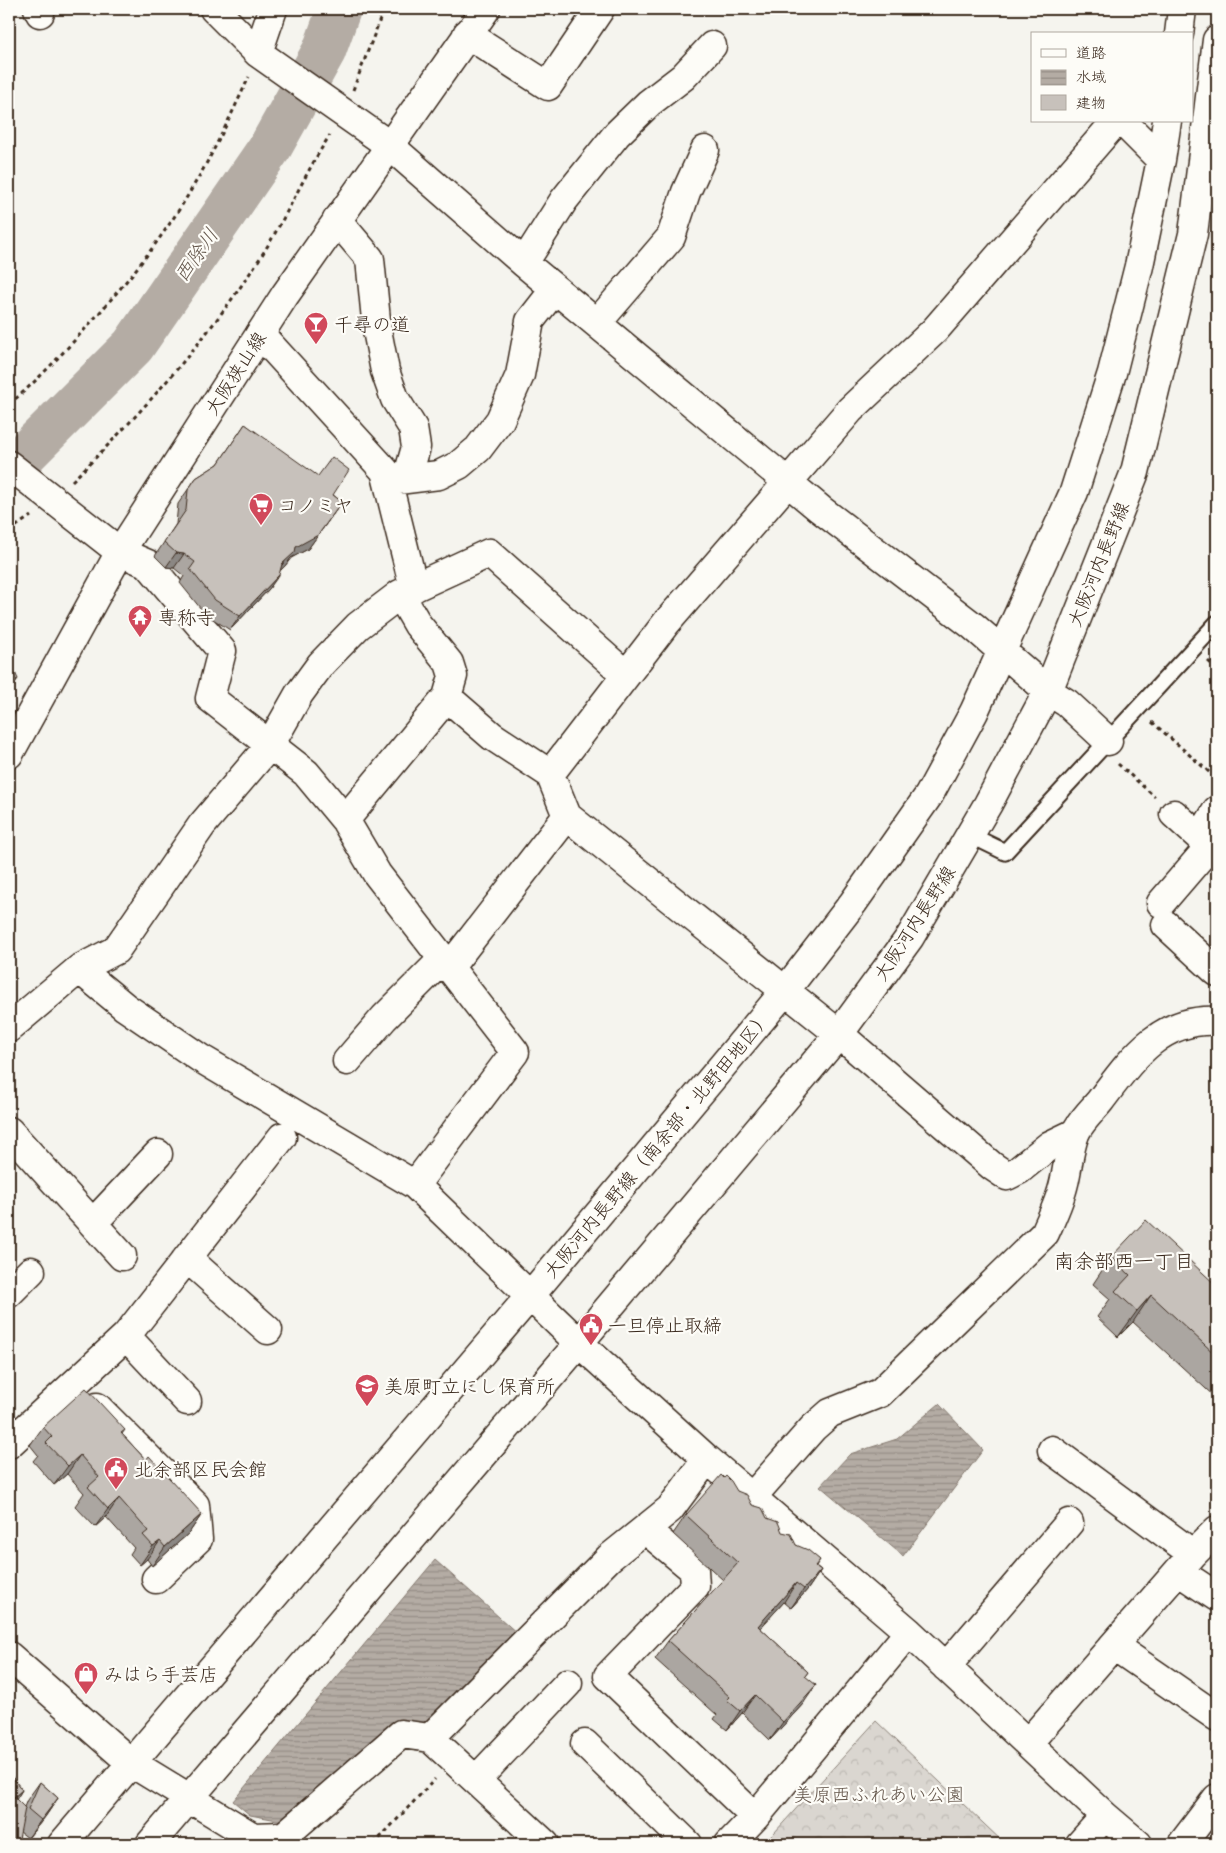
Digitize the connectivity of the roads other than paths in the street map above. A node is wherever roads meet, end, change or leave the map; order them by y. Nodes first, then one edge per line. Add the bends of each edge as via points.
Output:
1 (214, 9) edge
2 (272, 9) edge
3 (486, 9) edge
4 (600, 9) edge
5 (1182, 9) edge
6 (1179, 32) edge
7 (468, 34) junction
8 (1217, 40) edge
9 (712, 46) dead end
10 (262, 56) junction
11 (1115, 122) edge
12 (1123, 122) edge
13 (1167, 122) edge
14 (389, 145) junction
15 (705, 150) dead end
16 (1162, 160) junction
17 (337, 220) junction
18 (524, 263) junction
19 (555, 289) junction
20 (596, 323) junction
21 (260, 334) junction
22 (9, 465) edge
23 (398, 480) junction
24 (788, 482) junction
25 (120, 552) junction
26 (407, 591) junction
27 (1217, 623) edge
28 (1000, 650) junction
29 (626, 675) junction
30 (1048, 691) junction
31 (447, 697) junction
32 (270, 745) junction
33 (1105, 745) junction
34 (9, 754) edge
35 (550, 774) junction
36 (1217, 810) edge
37 (1174, 814) road end
38 (567, 816) junction
39 (345, 820) junction
40 (970, 835) junction
41 (1209, 846) edge
42 (446, 964) junction
43 (79, 970) junction
44 (1217, 972) edge
45 (785, 991) junction
46 (1217, 1021) edge
47 (9, 1028) edge
48 (839, 1034) junction
49 (347, 1061) dead end
50 (9, 1131) edge
51 (1075, 1133) junction
52 (282, 1137) dead end
53 (158, 1154) dead end
54 (415, 1185) junction
55 (93, 1223) junction
56 (122, 1256) dead end
57 (187, 1258) junction
58 (30, 1271) dead end
59 (9, 1293) edge
60 (530, 1296) junction
61 (268, 1330) dead end
62 (126, 1336) junction
63 (579, 1342) junction
64 (74, 1384) junction
65 (187, 1401) dead end
66 (9, 1444) edge
67 (1052, 1450) dead end
68 (707, 1459) junction
69 (752, 1497) junction
70 (1069, 1523) dead end
71 (646, 1530) junction
72 (1217, 1530) edge
73 (1186, 1563) junction
74 (156, 1579) dead end
75 (1217, 1597) edge
76 (909, 1632) junction
77 (1114, 1646) junction
78 (9, 1656) edge
79 (946, 1668) junction
80 (568, 1683) dead end
81 (1217, 1717) edge
82 (430, 1738) junction
83 (1028, 1743) junction
84 (585, 1744) dead end
85 (130, 1762) junction
86 (476, 1780) junction
87 (190, 1797) junction
88 (1217, 1798) edge
89 (1105, 1816) junction
90 (755, 1817) junction
91 (257, 1840) edge
92 (62, 1844) edge
93 (150, 1844) edge
94 (545, 1844) edge
95 (688, 1844) edge
96 (729, 1844) edge
97 (1080, 1844) edge
98 (1138, 1844) edge
99 (1182, 1844) edge

1 - 10 street
2 - 10 street
3 - 7 street, 大阪狭山線
4 - 7 street via 548,86
5 - 6 street
7 - 14 street, 大阪狭山線
8 - 30 street, 大阪河内長野線 via 1193,234 1135,472
9 - 18 street via 683,78 649,103 617,134 564,200
10 - 14 street
11 - 24 street via 935,330 850,410
12 - 16 street
13 - 16 street
14 - 17 street, 大阪狭山線
14 - 18 street
15 - 20 street via 671,237
16 - 28 street via 1112,373 1077,483
17 - 21 street, 大阪狭山線
17 - 23 street via 370,258 377,330 385,371 395,399 413,428 416,447
18 - 19 street
19 - 20 street
19 - 23 street via 530,321 520,375 500,420 478,449 459,465 439,475
20 - 24 street
21 - 23 street
21 - 25 street, 大阪狭山線
22 - 25 street
23 - 26 street
24 - 28 street
24 - 29 street via 667,622
25 - 32 street via 148,564 222,651 210,698
25 - 34 street, 大阪狭山線
26 - 29 street via 489,553
26 - 31 street via 418,626 449,663 453,676
26 - 32 street via 358,626 321,664 299,694
27 - 33 lane
28 - 30 street
28 - 45 street via 974,712 929,794 853,903
29 - 35 street
30 - 33 street via 1067,703
30 - 40 street, 大阪河内長野線
31 - 35 street via 492,736
31 - 39 street
32 - 39 street via 306,773
32 - 43 street via 202,825 116,950
33 - 40 lane via 1005,852
35 - 38 street
36 - 41 street
37 - 41 street
38 - 42 street
38 - 45 street
39 - 42 street via 378,874
40 - 48 street, 大阪河内長野線 via 910,937
41 - 44 street via 1164,914
42 - 49 street via 384,1018
42 - 54 street via 515,1052
43 - 47 street
43 - 54 street via 125,1007 200,1058
45 - 48 street
45 - 60 street, 大阪河内長野線（南余部・北野田地区）
46 - 51 street via 1204,1020 1176,1026 1152,1040 1128,1064
48 - 51 street via 1007,1176 1050,1145
48 - 63 street, 大阪河内長野線
50 - 55 street
51 - 69 street via 1061,1193 1044,1233 880,1393 830,1413 813,1428
52 - 57 street
53 - 55 street
54 - 60 street
55 - 56 street
57 - 61 street
57 - 62 street
58 - 59 street
60 - 63 street
60 - 85 street, 大阪河内長野線（南余部・北野田地区）
62 - 64 street
62 - 65 street
63 - 68 street
63 - 87 street, 大阪河内長野線
64 - 66 street
64 - 74 street via 195,1505 198,1539
67 - 73 street
68 - 69 street
68 - 71 street via 670,1509
69 - 76 street
70 - 79 street via 1045,1569
71 - 82 street via 608,1558
71 - 90 street via 694,1570 695,1586 608,1676
72 - 73 street
73 - 75 street
73 - 77 street
76 - 79 street
76 - 90 street
77 - 81 street
77 - 83 street
78 - 85 street
79 - 83 street
80 - 86 street
82 - 86 street
82 - 91 street via 400,1734 284,1836
83 - 89 street
84 - 95 street
85 - 87 street
85 - 92 street, 大阪河内長野線（南余部・北野田地区）
86 - 94 street
87 - 91 street
87 - 93 street, 大阪河内長野線
88 - 99 street
89 - 97 street
89 - 98 street
90 - 96 street

